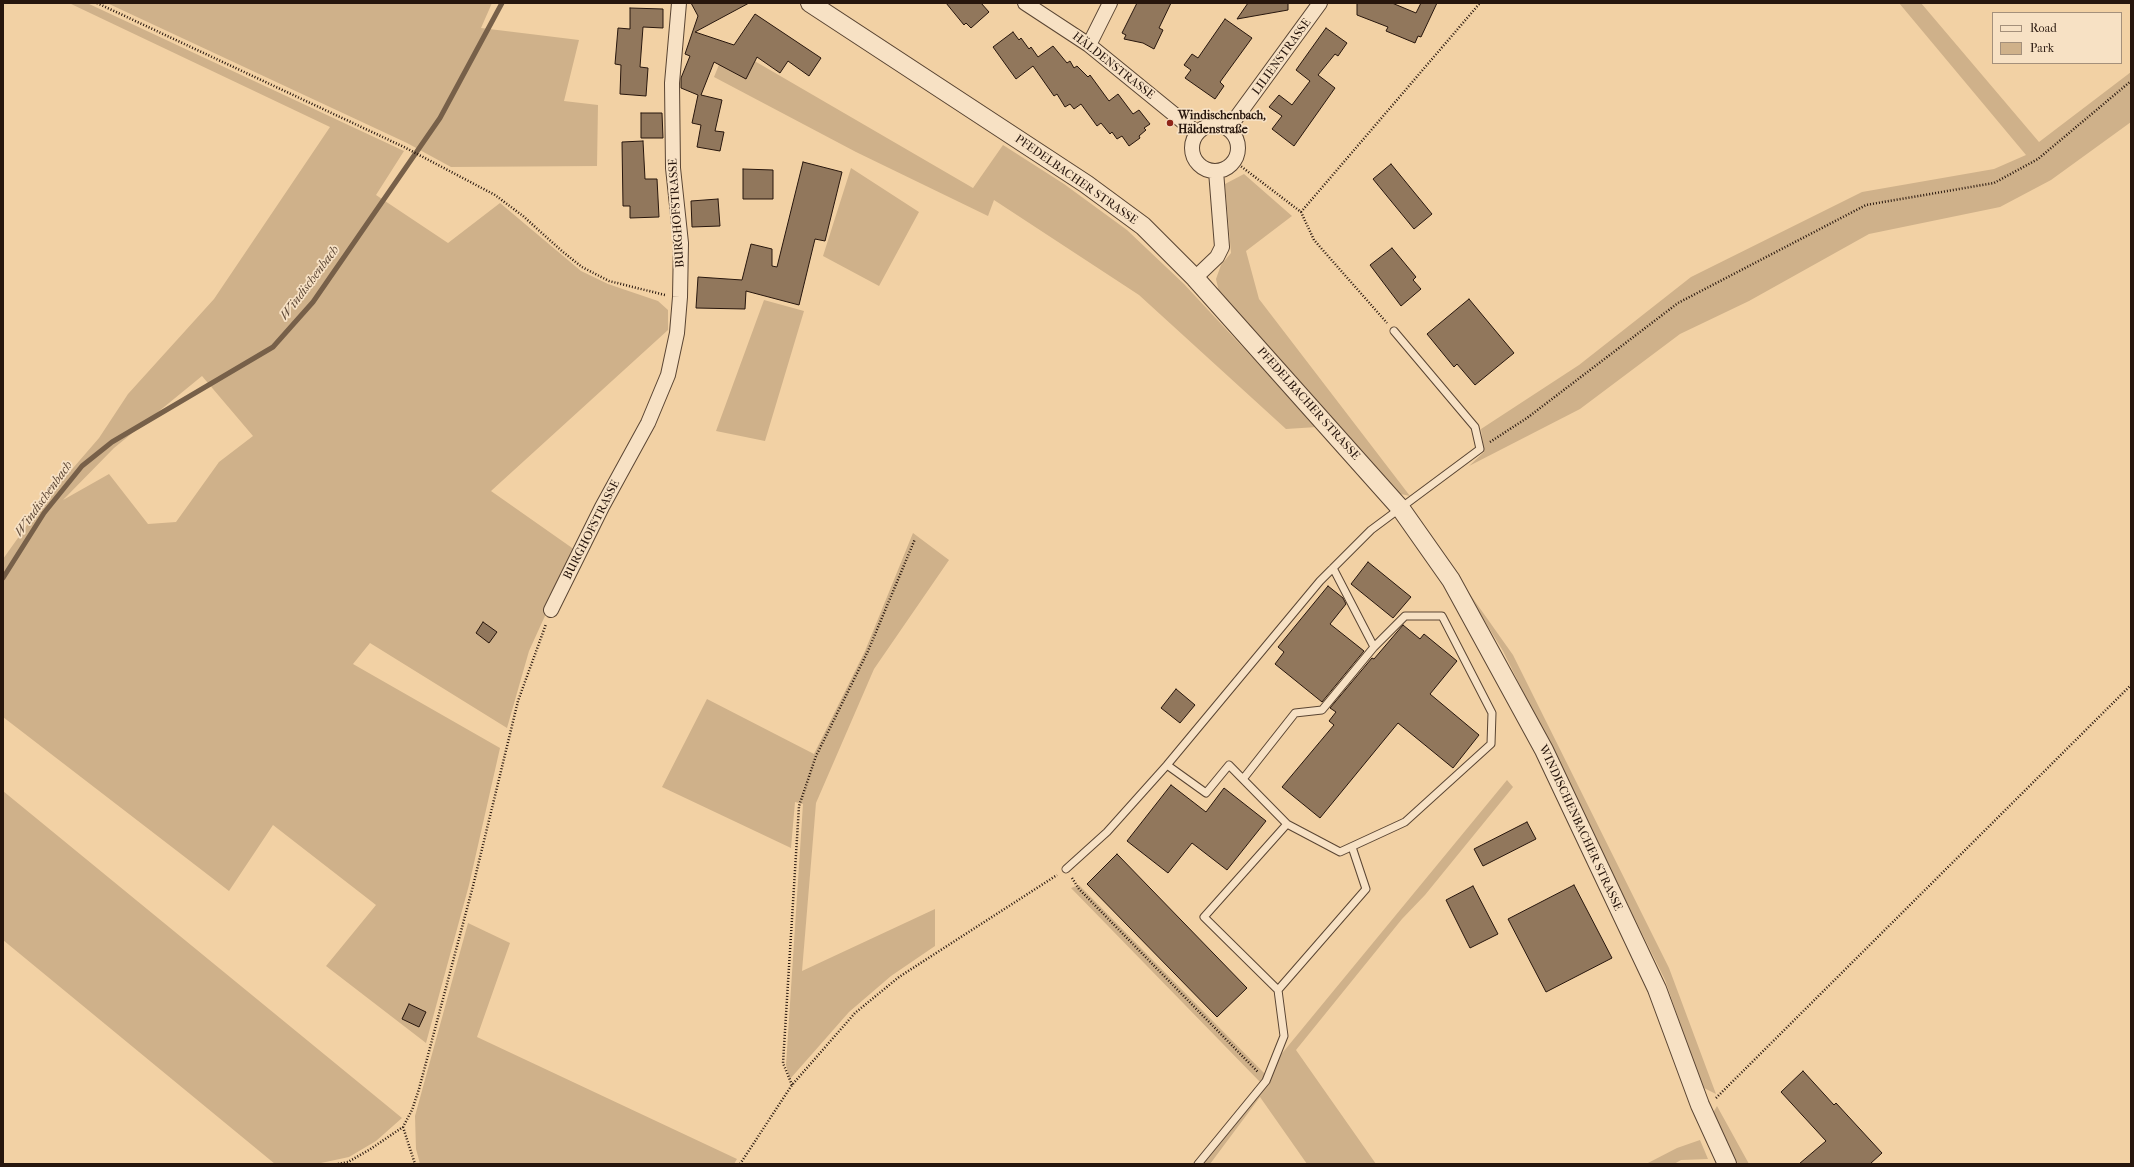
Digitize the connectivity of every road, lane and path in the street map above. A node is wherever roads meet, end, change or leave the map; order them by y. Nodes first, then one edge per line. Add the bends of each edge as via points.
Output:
1 (97, 3) edge
2 (679, 3) edge
3 (810, 3) edge
4 (1025, 3) edge
5 (1110, 3) edge
6 (1320, 3) edge
7 (1480, 3) edge
8 (1089, 45) junction
9 (2131, 81) edge
10 (1228, 129) junction
11 (1197, 133) junction
12 (1234, 161) junction
13 (1216, 171) junction
14 (1301, 212) junction
15 (1195, 278) junction
16 (680, 297) junction
17 (1394, 331) joint
18 (1480, 449) junction
19 (1400, 508) junction
20 (915, 539) dead end
21 (1333, 568) junction
22 (551, 610) joint
23 (1374, 647) junction
24 (2131, 685) edge
25 (1168, 765) junction
26 (1243, 779) junction
27 (1287, 824) junction
28 (1352, 846) junction
29 (1066, 869) junction
30 (1278, 990) junction
31 (1266, 1081) junction
32 (792, 1085) junction
33 (1700, 1105) junction
34 (403, 1128) junction
35 (338, 1164) edge
36 (415, 1164) edge
37 (740, 1164) edge
38 (1198, 1164) edge
39 (1727, 1164) edge

1 - 16 path via 404,147 495,195 582,267 609,281
2 - 16 street, BURGHOFSTRASSE via 672,83 673,168 681,242
3 - 15 street, PFEDELBACHER STRASSE via 1086,184 1143,226
4 - 8 street, HÄLDENSTRASSE
5 - 8 street
6 - 10 street, LILIENSTRASSE
7 - 14 path
8 - 11 street, HÄLDENSTRASSE
9 - 18 path via 2038,159 1994,183 1866,205 1678,303 1527,418
10 - 11 street via 1212,125
10 - 12 street via 1238,144 1238,153
11 - 13 street via 1193,141 1194,158 1207,169
12 - 13 street
12 - 14 path
13 - 15 street via 1222,247 1217,256
14 - 17 path via 1314,240
15 - 19 street, PFEDELBACHER STRASSE
16 - 22 street, BURGHOFSTRASSE via 677,333 668,375 648,423 602,507
17 - 18 lane via 1475,427
18 - 19 lane
19 - 21 lane via 1371,530
19 - 33 street, WINDISCHENBACHER STRASSE via 1450,580 1544,750 1657,989
20 - 32 path via 868,651 816,756 799,806 783,1063
21 - 23 lane
21 - 25 lane
22 - 34 path via 518,701 473,886 419,1089
23 - 26 lane via 1322,710 1295,713
23 - 28 lane via 1405,616 1442,616 1492,713 1491,744 1404,822
24 - 33 path via 1717,1097
25 - 26 lane via 1206,793 1229,764
25 - 29 lane via 1107,832
26 - 27 lane
27 - 28 lane via 1340,852
27 - 30 lane via 1204,917
28 - 30 lane via 1366,889
29 - 31 path via 1079,889
29 - 32 path via 899,977 855,1013
30 - 31 lane via 1284,1036
31 - 38 lane
32 - 37 path
33 - 39 street, WINDISCHENBACHER STRASSE
34 - 35 path via 348,1162
34 - 36 path

